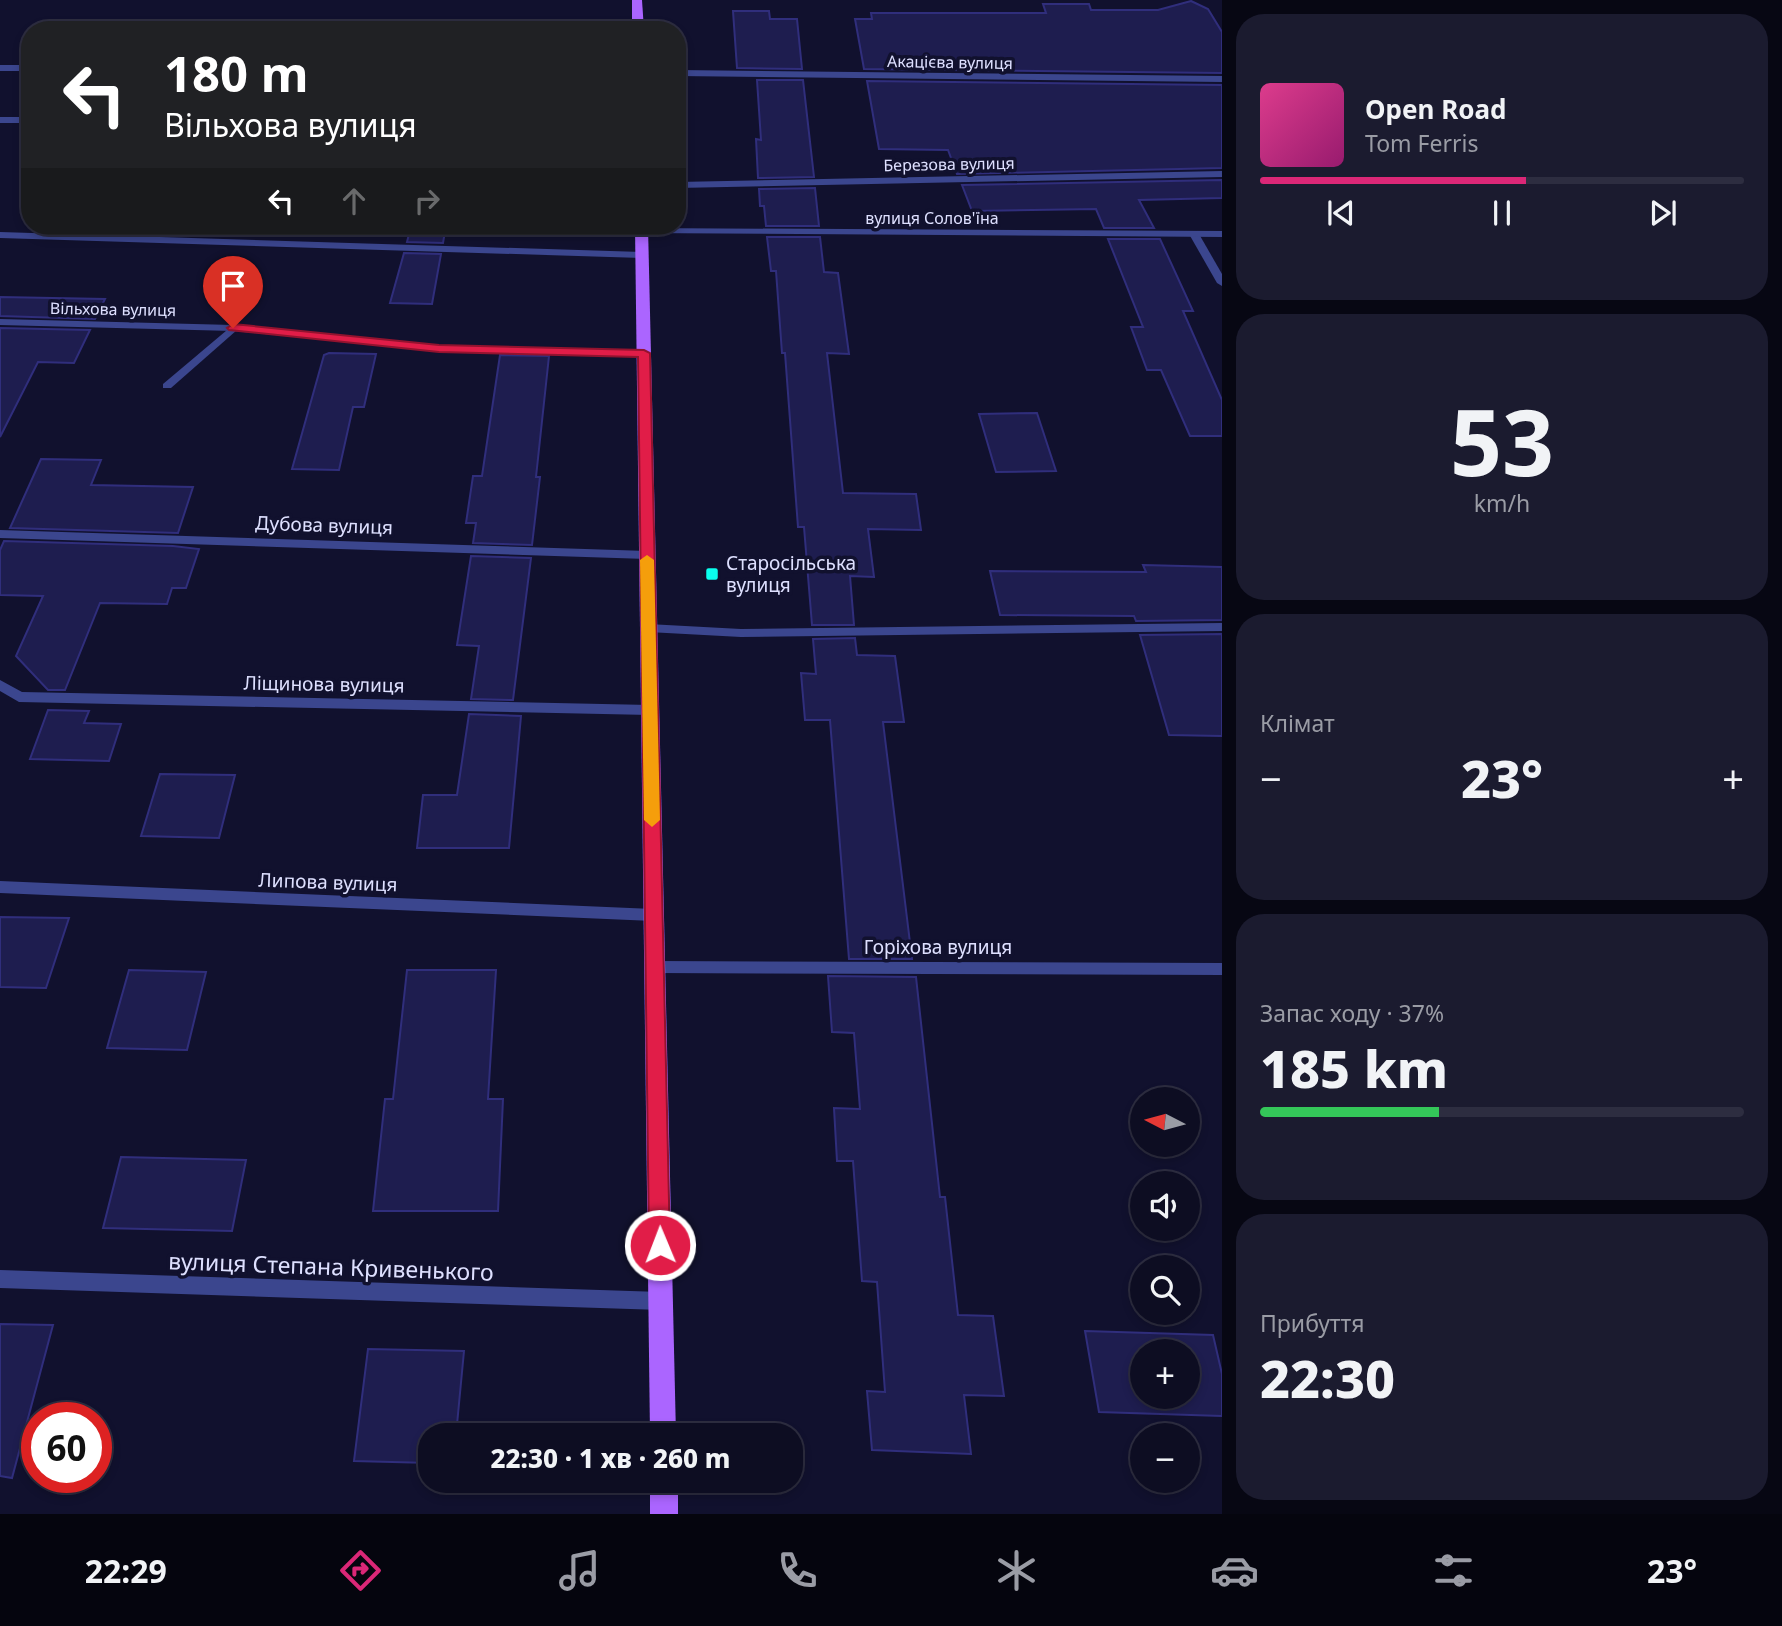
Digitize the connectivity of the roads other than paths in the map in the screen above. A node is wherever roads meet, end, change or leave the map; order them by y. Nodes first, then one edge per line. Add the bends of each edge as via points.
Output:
1 (637, 0) edge
2 (638, 21) edge
3 (0, 68) edge
4 (21, 68) edge
5 (686, 73) edge
6 (1222, 79) edge
7 (0, 120) edge
8 (21, 120) edge
9 (1222, 174) edge
10 (686, 186) edge
11 (686, 229) edge
12 (1194, 234) junction
13 (1222, 234) edge
14 (0, 235) edge
15 (641, 235) edge
16 (642, 255) junction
17 (1222, 282) edge
18 (0, 322) edge
19 (233, 328) junction
20 (644, 353) junction
21 (167, 386) dead end
22 (0, 534) edge
23 (647, 555) junction
24 (1222, 627) edge
25 (648, 628) junction
26 (0, 685) edge
27 (650, 710) junction
28 (0, 887) edge
29 (653, 915) junction
30 (655, 967) junction
31 (1222, 969) edge
32 (0, 1279) edge
33 (660, 1301) junction
34 (663, 1423) edge
35 (664, 1493) edge
36 (664, 1514) edge

1 - 2 main road
3 - 4 street
5 - 6 street, Акацієва вулиця
7 - 8 street
9 - 10 street, Березова вулиця
11 - 12 street, вулиця Солов'їна
12 - 13 street, вулиця Солов'їна
12 - 17 street
14 - 16 street
15 - 16 main road
16 - 20 main road
18 - 19 street, Вільхова вулиця
19 - 20 street, Вільхова вулиця via 439,348
19 - 21 street
20 - 23 main road
22 - 23 street, Дубова вулиця
23 - 25 main road
24 - 25 street via 741,633
25 - 27 main road
26 - 27 street, Ліщинова вулиця via 19,697
27 - 29 main road
28 - 29 street, Липова вулиця
29 - 30 main road
30 - 31 street, Горіхова вулиця
30 - 33 main road
32 - 33 street, вулиця Степана Кривенького
33 - 34 main road
35 - 36 main road

